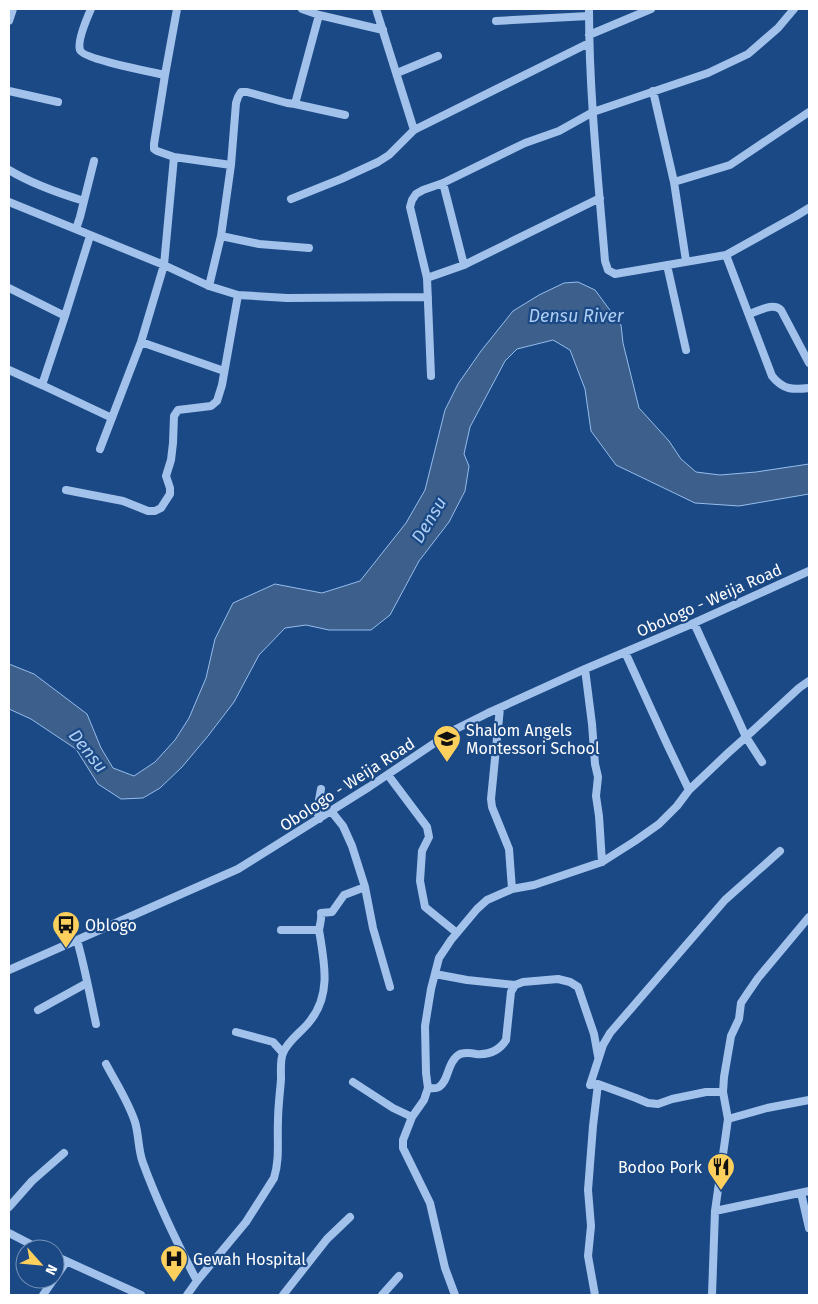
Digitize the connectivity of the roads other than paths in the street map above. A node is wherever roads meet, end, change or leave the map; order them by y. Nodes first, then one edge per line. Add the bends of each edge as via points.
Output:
1 (12, 9) edge
2 (91, 9) edge
3 (177, 9) edge
4 (302, 9) edge
5 (376, 9) edge
6 (651, 9) edge
7 (794, 9) edge
8 (589, 12) edge
9 (319, 15) junction
10 (9, 21) edge
11 (496, 21) dead end
12 (383, 30) junction
13 (589, 39) junction
14 (438, 56) dead end
15 (396, 73) junction
16 (165, 75) junction
17 (9, 91) edge
18 (653, 92) junction
19 (58, 102) dead end
20 (295, 104) junction
21 (593, 112) junction
22 (809, 112) edge
23 (345, 115) dead end
24 (414, 130) junction
25 (174, 157) junction
26 (94, 161) dead end
27 (231, 165) junction
28 (9, 170) edge
29 (674, 182) junction
30 (443, 183) junction
31 (600, 198) junction
32 (291, 199) dead end
33 (84, 201) junction
34 (9, 202) edge
35 (809, 208) edge
36 (76, 229) junction
37 (90, 236) junction
38 (221, 236) junction
39 (309, 248) dead end
40 (726, 254) junction
41 (686, 261) junction
42 (164, 265) junction
43 (464, 265) junction
44 (667, 265) junction
45 (426, 278) junction
46 (209, 286) junction
47 (9, 288) edge
48 (238, 295) junction
49 (428, 297) junction
50 (749, 314) junction
51 (65, 316) junction
52 (141, 342) junction
53 (686, 350) dead end
54 (809, 363) edge
55 (9, 370) edge
56 (224, 371) junction
57 (431, 376) dead end
58 (42, 385) junction
59 (809, 388) edge
60 (112, 418) junction
61 (100, 449) dead end
62 (66, 490) dead end
63 (809, 570) edge
64 (694, 623) junction
65 (625, 652) junction
66 (585, 669) junction
67 (809, 681) edge
68 (500, 708) junction
69 (746, 737) junction
70 (762, 762) dead end
71 (388, 775) junction
72 (321, 789) dead end
73 (690, 790) junction
74 (330, 811) junction
75 (319, 819) junction
76 (780, 851) dead end
77 (602, 862) junction
78 (365, 887) junction
79 (512, 890) junction
80 (809, 917) edge
81 (281, 930) dead end
82 (319, 930) junction
83 (457, 933) junction
84 (77, 940) junction
85 (9, 970) edge
86 (435, 974) junction
87 (86, 983) junction
88 (515, 985) junction
89 (390, 987) dead end
90 (38, 1010) dead end
91 (96, 1024) dead end
92 (236, 1032) dead end
93 (283, 1053) junction
94 (599, 1058) junction
95 (106, 1064) dead end
96 (353, 1082) dead end
97 (598, 1084) junction
98 (428, 1088) junction
99 (723, 1092) junction
100 (809, 1100) edge
101 (412, 1117) junction
102 (728, 1118) junction
103 (64, 1153) dead end
104 (805, 1192) edge
105 (9, 1207) edge
106 (715, 1211) junction
107 (350, 1216) dead end
108 (809, 1228) edge
109 (9, 1232) edge
110 (22, 1239) edge
111 (66, 1262) edge
112 (399, 1276) dead end
113 (196, 1282) junction
114 (140, 1295) edge
115 (188, 1295) edge
116 (283, 1295) edge
117 (382, 1295) edge
118 (455, 1295) edge
119 (595, 1295) edge
120 (712, 1295) edge

1 - 10 street
2 - 16 street via 80,39 82,53
3 - 16 street
4 - 9 street
5 - 12 street
6 - 13 street
7 - 18 street via 748,54 708,73
8 - 11 street
8 - 13 street
9 - 12 street
9 - 20 street
12 - 15 street
13 - 21 street
13 - 24 street
14 - 15 street
15 - 24 street
16 - 25 street via 154,149
17 - 19 street
18 - 21 street
18 - 29 street
20 - 23 street
20 - 27 street via 241,92 236,103
21 - 30 street via 559,131 524,143
21 - 31 street
22 - 29 street via 730,165
24 - 32 street via 378,162
25 - 27 street
25 - 42 street
26 - 33 street
27 - 38 street
28 - 33 street
29 - 41 street
30 - 43 street
30 - 45 street via 416,194 410,207
31 - 43 street
31 - 44 street via 608,270 615,274
33 - 36 street
34 - 36 street
35 - 40 street
36 - 37 street
37 - 42 street
37 - 51 street
38 - 39 street
38 - 46 street
40 - 41 street
40 - 50 street
41 - 44 street
42 - 46 street
42 - 52 street
43 - 45 street
44 - 53 street
45 - 49 street
46 - 48 street
47 - 51 street
48 - 49 street
48 - 56 street
49 - 57 street
50 - 54 street via 778,307
50 - 59 street via 776,382 795,390
51 - 58 street
52 - 56 street
52 - 60 street
55 - 58 street
56 - 62 street via 218,401 211,406 178,410 174,416 171,460 166,476 170,494 161,508 148,511 122,501
58 - 60 street
60 - 61 street
63 - 64 street, Obologo - Weija Road
64 - 65 street, Obologo - Weija Road
64 - 69 street
65 - 66 street, Obologo - Weija Road
65 - 73 street
66 - 68 street, Obologo - Weija Road
66 - 77 street via 598,776 596,796
67 - 69 street
68 - 71 street, Obologo - Weija Road via 454,730
68 - 79 street via 491,799 509,849
69 - 70 street
69 - 73 street
71 - 74 street, Obologo - Weija Road
71 - 83 street via 427,827 429,837 422,851 420,881 425,908
72 - 75 street via 317,811
73 - 77 street via 659,824
74 - 75 street, Obologo - Weija Road
74 - 78 street via 343,826
75 - 84 street, Obologo - Weija Road via 238,869
76 - 94 street via 725,900 673,958 610,1033
77 - 79 street
78 - 82 street via 344,895 332,912 322,913
78 - 89 street
79 - 83 street via 487,900
80 - 99 street via 741,1003 731,1036
81 - 82 street
82 - 93 street via 325,980 323,996 310,1022
83 - 86 street via 439,958
84 - 85 street, Obologo - Weija Road
84 - 87 street via 85,966
86 - 88 street
86 - 98 street via 426,1026
87 - 90 street
87 - 91 street
88 - 94 street via 558,979 578,987
88 - 98 street via 511,992 506,1040 502,1046 484,1054 461,1054 450,1066 441,1086
92 - 93 street via 273,1042
93 - 113 street via 274,1178 246,1222
94 - 97 street via 590,1085
95 - 113 street via 131,1111 143,1163
96 - 101 street
97 - 99 street via 658,1104 706,1092
97 - 119 street via 588,1190 591,1226 588,1256
98 - 101 street
99 - 102 street
100 - 102 street
101 - 118 street via 402,1140 403,1148 430,1203
102 - 106 street
103 - 105 street
104 - 106 street
104 - 108 street
106 - 120 street
107 - 116 street
109 - 110 street
111 - 114 street
112 - 117 street
113 - 115 street

